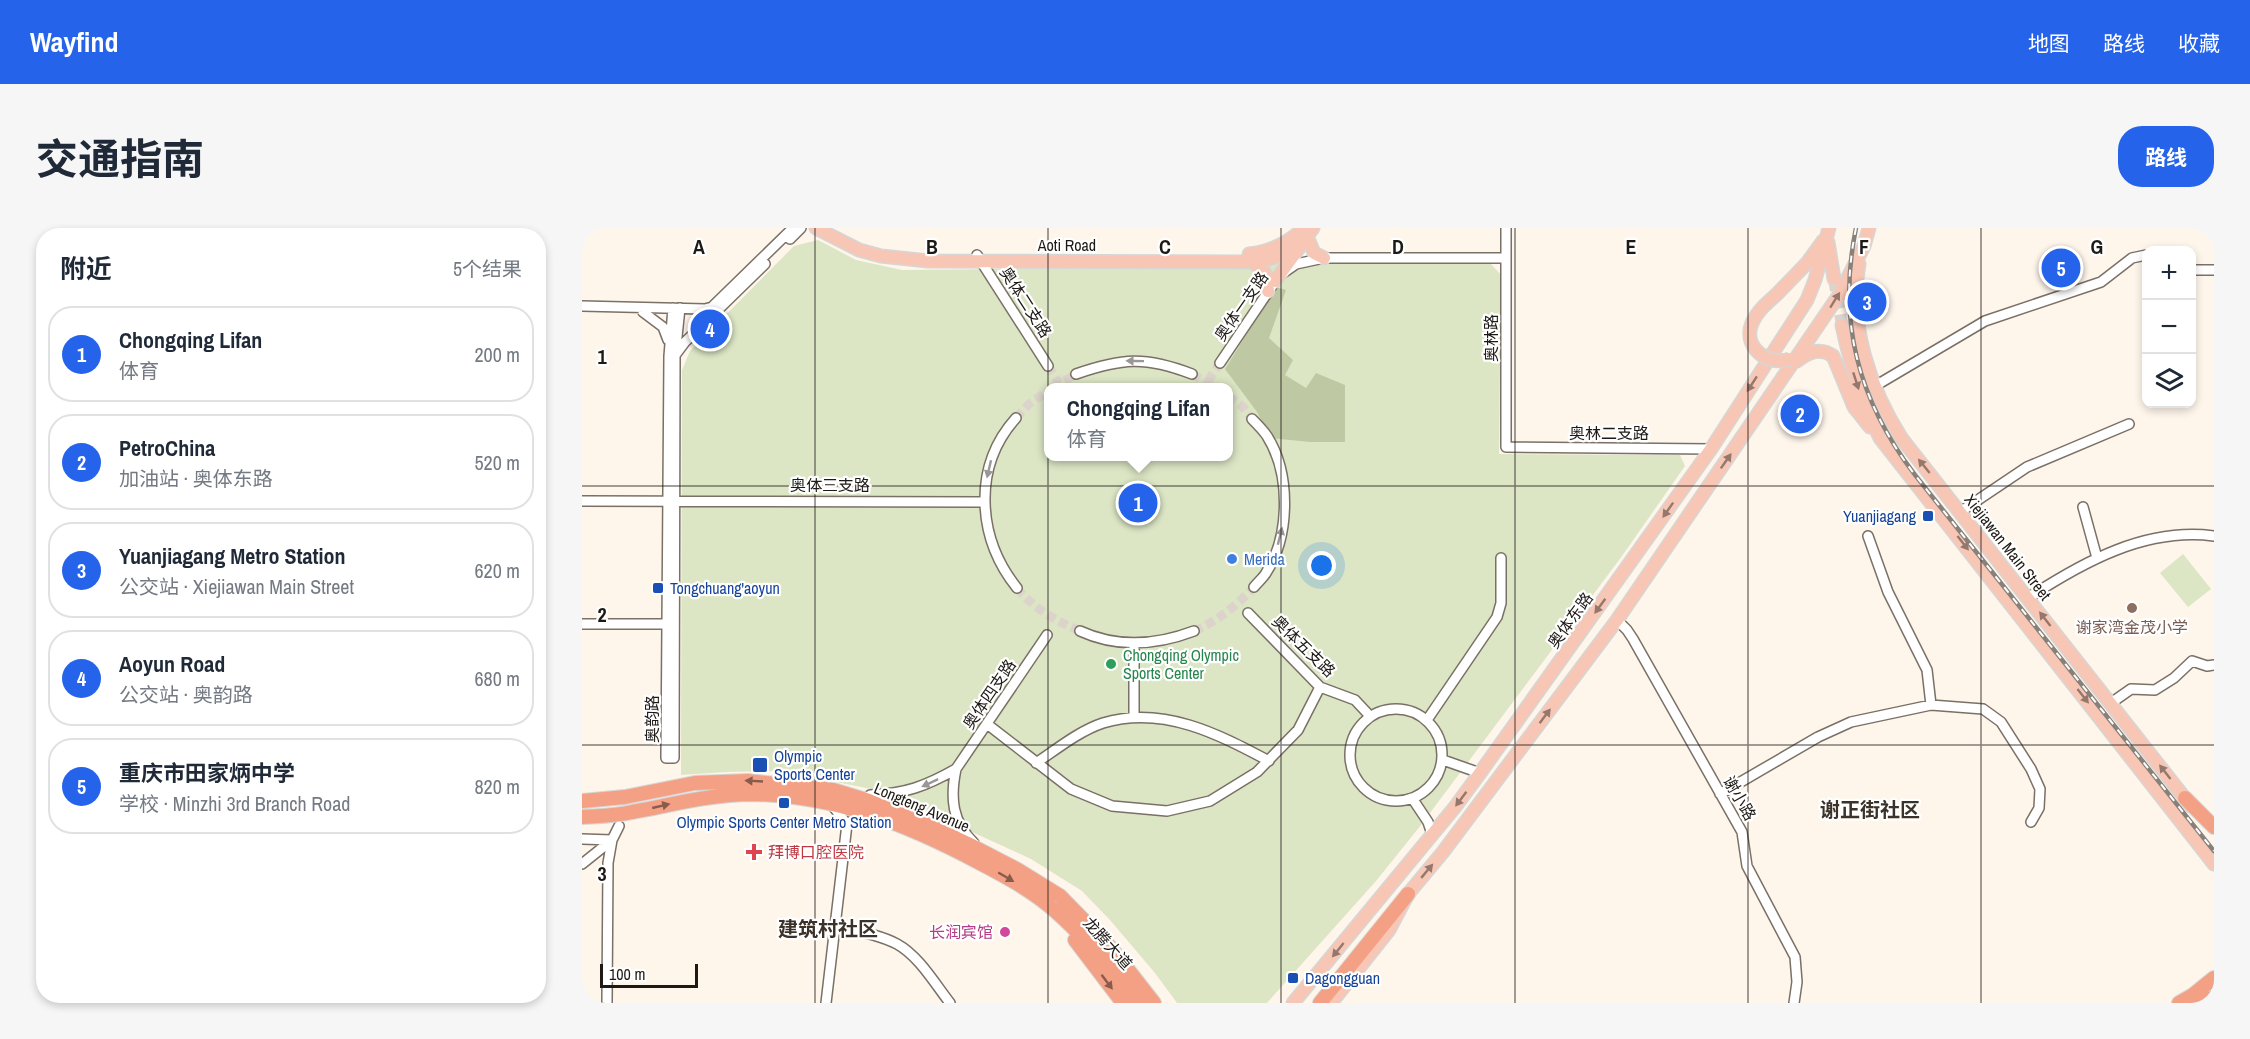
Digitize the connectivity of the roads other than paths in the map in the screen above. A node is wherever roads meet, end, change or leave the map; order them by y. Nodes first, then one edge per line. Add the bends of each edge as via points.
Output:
1 (793, 228) edge
2 (801, 228) edge
3 (816, 228) edge
4 (832, 228) edge
5 (1506, 228) edge
6 (1869, 228) edge
7 (1308, 231) edge
8 (1828, 231) edge
9 (1864, 246) junction
10 (2142, 256) edge
11 (980, 258) junction
12 (1324, 258) junction
13 (1506, 258) junction
14 (1253, 262) junction
15 (2196, 270) edge
16 (2214, 270) edge
17 (1834, 279) tunnel mouth
18 (1272, 286) junction
19 (582, 306) edge
20 (720, 309) junction
21 (676, 310) junction
22 (582, 311) edge
23 (643, 312) junction
24 (1842, 325) tunnel mouth
25 (672, 356) junction
26 (1791, 362) junction
27 (1220, 363) tunnel mouth
28 (1048, 366) tunnel mouth
29 (1076, 374) tunnel mouth
30 (1192, 374) tunnel mouth
31 (1875, 386) junction
32 (1016, 418) tunnel mouth
33 (1252, 418) tunnel mouth
34 (2129, 424) dead end
35 (1881, 438) junction
36 (1506, 447) joint
37 (1712, 449) junction
38 (672, 500) junction
39 (582, 501) edge
40 (984, 502) junction
41 (2083, 507) dead end
42 (1960, 512) junction
43 (1868, 536) dead end
44 (2214, 536) edge
45 (1501, 558) dead end
46 (2097, 558) junction
47 (1254, 587) tunnel mouth
48 (1017, 588) tunnel mouth
49 (2028, 598) junction
50 (1248, 612) dead end
51 (1617, 620) junction
52 (582, 624) edge
53 (671, 624) junction
54 (1194, 631) tunnel mouth
55 (1080, 632) tunnel mouth
56 (1047, 635) dead end
57 (1134, 644) junction
58 (2214, 664) edge
59 (1320, 687) junction
60 (2111, 703) junction
61 (1931, 705) junction
62 (1370, 716) junction
63 (1134, 717) junction
64 (1427, 720) junction
65 (987, 724) junction
66 (1443, 760) junction
67 (1269, 761) junction
68 (1036, 763) junction
69 (956, 769) junction
70 (1480, 773) junction
71 (1720, 794) junction
72 (870, 795) junction
73 (832, 796) junction
74 (1412, 798) junction
75 (2185, 798) junction
76 (582, 801) edge
77 (866, 812) junction
78 (629, 813) junction
79 (608, 815) junction
80 (582, 817) edge
81 (2031, 822) dead end
82 (848, 824) junction
83 (619, 826) junction
84 (2214, 827) edge
85 (1432, 834) junction
86 (2214, 835) edge
87 (968, 838) junction
88 (582, 839) edge
89 (612, 840) junction
90 (982, 852) junction
91 (582, 864) edge
92 (2214, 864) edge
93 (1408, 894) junction
94 (1052, 908) junction
95 (834, 926) junction
96 (2214, 978) edge
97 (2214, 997) edge
98 (607, 1003) edge
99 (826, 1003) edge
100 (950, 1003) edge
101 (1123, 1003) edge
102 (1138, 1003) edge
103 (1154, 1003) edge
104 (1165, 1003) edge
105 (1293, 1003) edge
106 (1320, 1003) edge
107 (1331, 1003) edge
108 (1794, 1003) edge
109 (2179, 1003) edge
110 (2201, 1003) edge

1 - 21 street via 712,307
2 - 20 street
3 - 11 main road, Aoti Road via 850,247 881,256 928,261
4 - 11 main road, Aoti Road via 882,250
5 - 13 street, 奥林路
6 - 9 main road
7 - 11 main road, Aoti Road via 1280,246 1253,254
7 - 12 main road via 1311,249
7 - 14 main road, Aoti Road via 1284,254
7 - 18 main road
8 - 17 main road
8 - 26 main road, bridge via 1807,264 1753,321 1751,339 1756,351 1764,358
8 -> 37 main road, 奥体东路 via 1807,300
26 -> 9 main road via 1839,295
9 - 31 main road, Xiejiawan Main Street via 1857,275 1857,310 1863,349
10 - 31 street via 2132,258 2101,282 1985,321
11 - 14 main road, Aoti Road
11 - 28 street, 奥体二支路
12 - 13 street, 奥体一支路
12 - 18 street, 奥体一支路 via 1296,264
13 - 36 street, 奥林路
14 - 18 main road
15 - 16 street
18 - 27 street, 奥体一支路
19 - 21 street
20 - 21 street via 705,314
20 - 25 street
21 - 23 street
21 - 25 street, 奥韵路
22 - 23 street
23 - 25 street via 666,331
24 -> 35 main road, Xiejiawan Main Street via 1863,402
25 - 38 street, 奥韵路
26 - 35 main road via 1810,352 1823,351 1833,356 1854,407
51 -> 26 main road
30 -> 29 street via 1148,361 1107,364
42 -> 31 main road, Xiejiawan Main Street via 1902,439
32 -> 40 street via 1003,433 989,465
47 -> 33 street via 1266,573 1282,536 1285,500 1280,466 1268,436
34 - 42 street via 2027,467
35 -> 92 main road, Xiejiawan Main Street
36 - 37 street, 奥林二支路
37 -> 70 main road, 奥体东路
38 - 39 street, 奥体三支路
38 - 40 street, 奥体三支路
38 - 53 street, 奥韵路
40 - 48 street via 990,540 1004,573
41 - 46 street
42 - 49 main road, Xiejiawan Main Street
43 - 61 street via 1888,592 1927,670
44 - 46 street via 2158,538
45 - 64 street via 1501,603 1497,617
46 - 49 street
60 -> 49 main road, Xiejiawan Main Street
50 - 59 street, 奥体五支路
51 - 71 street, 谢小路 via 1633,639
93 -> 51 main road
52 - 53 street
53 - 53 street, 奥韵路 via 666,758 674,758
54 - 57 street
55 - 57 street
56 - 65 street, 奥体四支路
57 - 63 street
58 - 60 street via 2190,661 2155,690 2131,689
59 - 62 street, 奥体五支路 via 1355,700
59 - 67 street via 1298,730
75 -> 60 main road, Xiejiawan Main Street
61 - 71 street via 1851,722
61 - 81 street via 1983,709 2001,722 2040,789 2039,808
62 - 64 street via 1399,708
62 - 74 street via 1351,741 1349,757 1353,772 1373,795 1388,801
63 - 67 street via 1181,721 1218,734
63 - 68 street via 1102,723
64 - 66 street via 1437,731
65 - 68 street
65 - 69 street, 奥体四支路
66 - 70 street
66 - 74 street via 1431,786
67 - 68 street via 1210,801 1167,811 1112,806 1071,789
69 -> 72 street via 916,789
69 - 87 street via 953,807
70 -> 85 main road, 奥体东路
71 - 108 street, 谢小路 via 1742,832 1747,866 1795,957
72 - 73 highway
72 - 87 highway
73 -> 76 highway, Longteng Avenue via 748,780 695,783
73 - 77 highway, Longteng Avenue
78 -> 73 highway, Longteng Avenue via 697,798 748,794
73 - 82 street
73 - 90 highway, Longteng Avenue via 904,814
74 - 85 street
75 - 84 highway
75 - 86 main road, Xiejiawan Main Street
77 - 82 street
77 -> 94 highway, Longteng Avenue via 902,824 963,854 1012,880
78 - 79 highway, Longteng Avenue
78 - 83 street
79 - 80 highway, Longteng Avenue
79 - 83 street
82 - 95 street
83 - 89 street
85 -> 105 main road, 奥体东路
87 - 90 street
87 - 104 highway via 1021,864 1079,905 1128,955
88 - 89 street
89 - 91 street
89 - 98 street via 608,863
90 - 103 highway, Longteng Avenue via 1060,896 1111,948
93 - 106 highway
93 - 107 main road via 1389,930
94 -> 101 highway
94 - 102 highway, 龙腾大道 via 1100,955
95 - 99 street
95 - 100 street via 899,945
96 - 109 highway
97 - 110 highway

